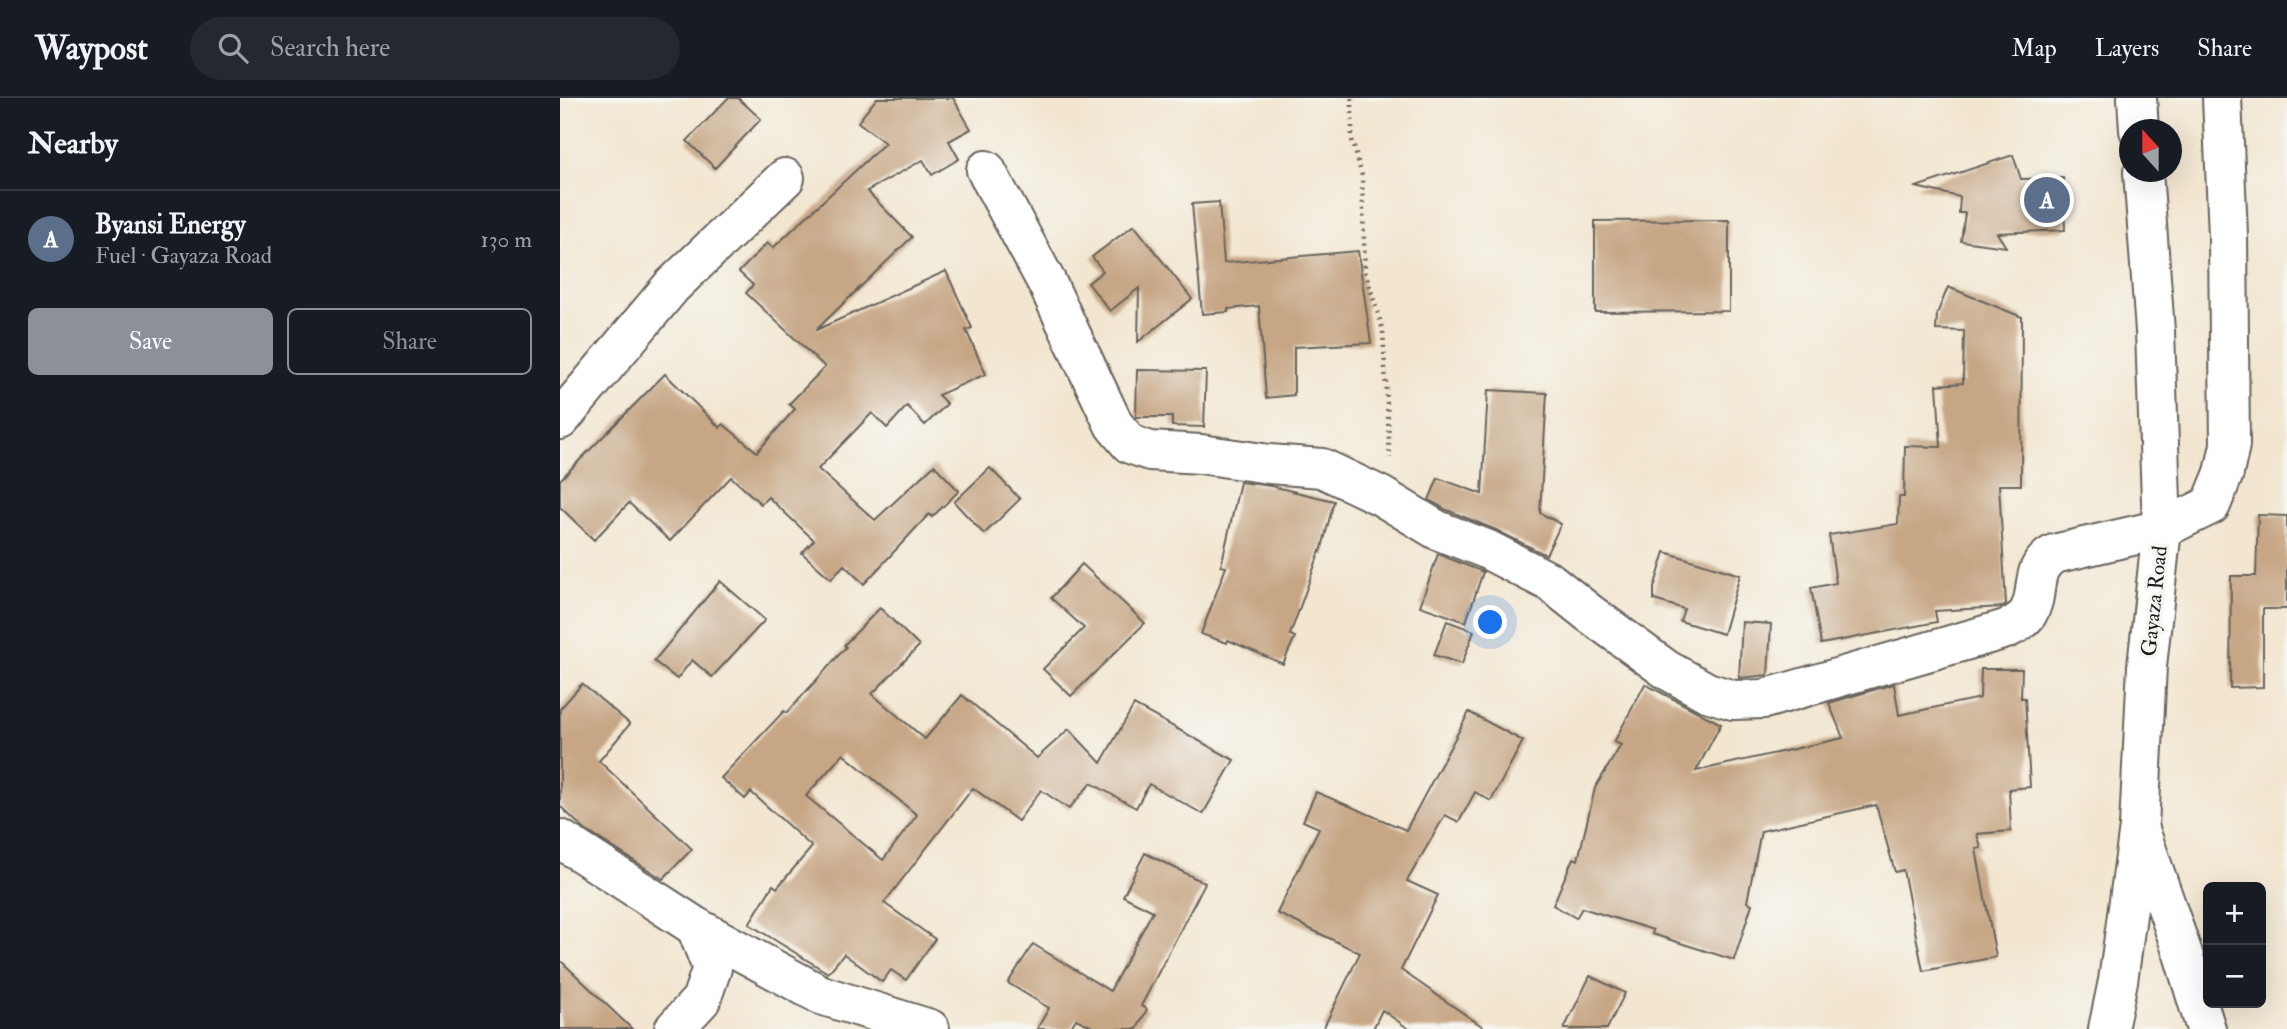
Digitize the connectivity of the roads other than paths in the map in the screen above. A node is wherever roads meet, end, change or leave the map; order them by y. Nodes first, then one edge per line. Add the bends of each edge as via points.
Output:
1 (2137, 98) edge
2 (2222, 98) edge
3 (2138, 119) edge
4 (986, 170) dead end
5 (785, 178) dead end
6 (2144, 182) edge
7 (560, 421) edge
8 (2162, 529) junction
9 (2139, 827) junction
10 (560, 839) edge
11 (696, 927) junction
12 (674, 1029) edge
13 (930, 1029) edge
14 (2108, 1029) edge
15 (2206, 1029) edge

1 - 3 street
2 - 8 street via 2230,445 2210,505
4 - 8 street via 1047,283 1114,425 1130,444 1150,451 1322,468 1437,530 1486,548 1550,582 1667,670 1733,700 1764,699 2006,629 2029,612 2045,559
5 - 7 street via 672,286
6 - 8 street, Gayaza Road
8 - 9 street, Gayaza Road via 2147,666
9 - 14 street, Gayaza Road
9 - 15 street
10 - 11 street
11 - 12 street via 712,968 701,1000
11 - 13 street via 821,995

